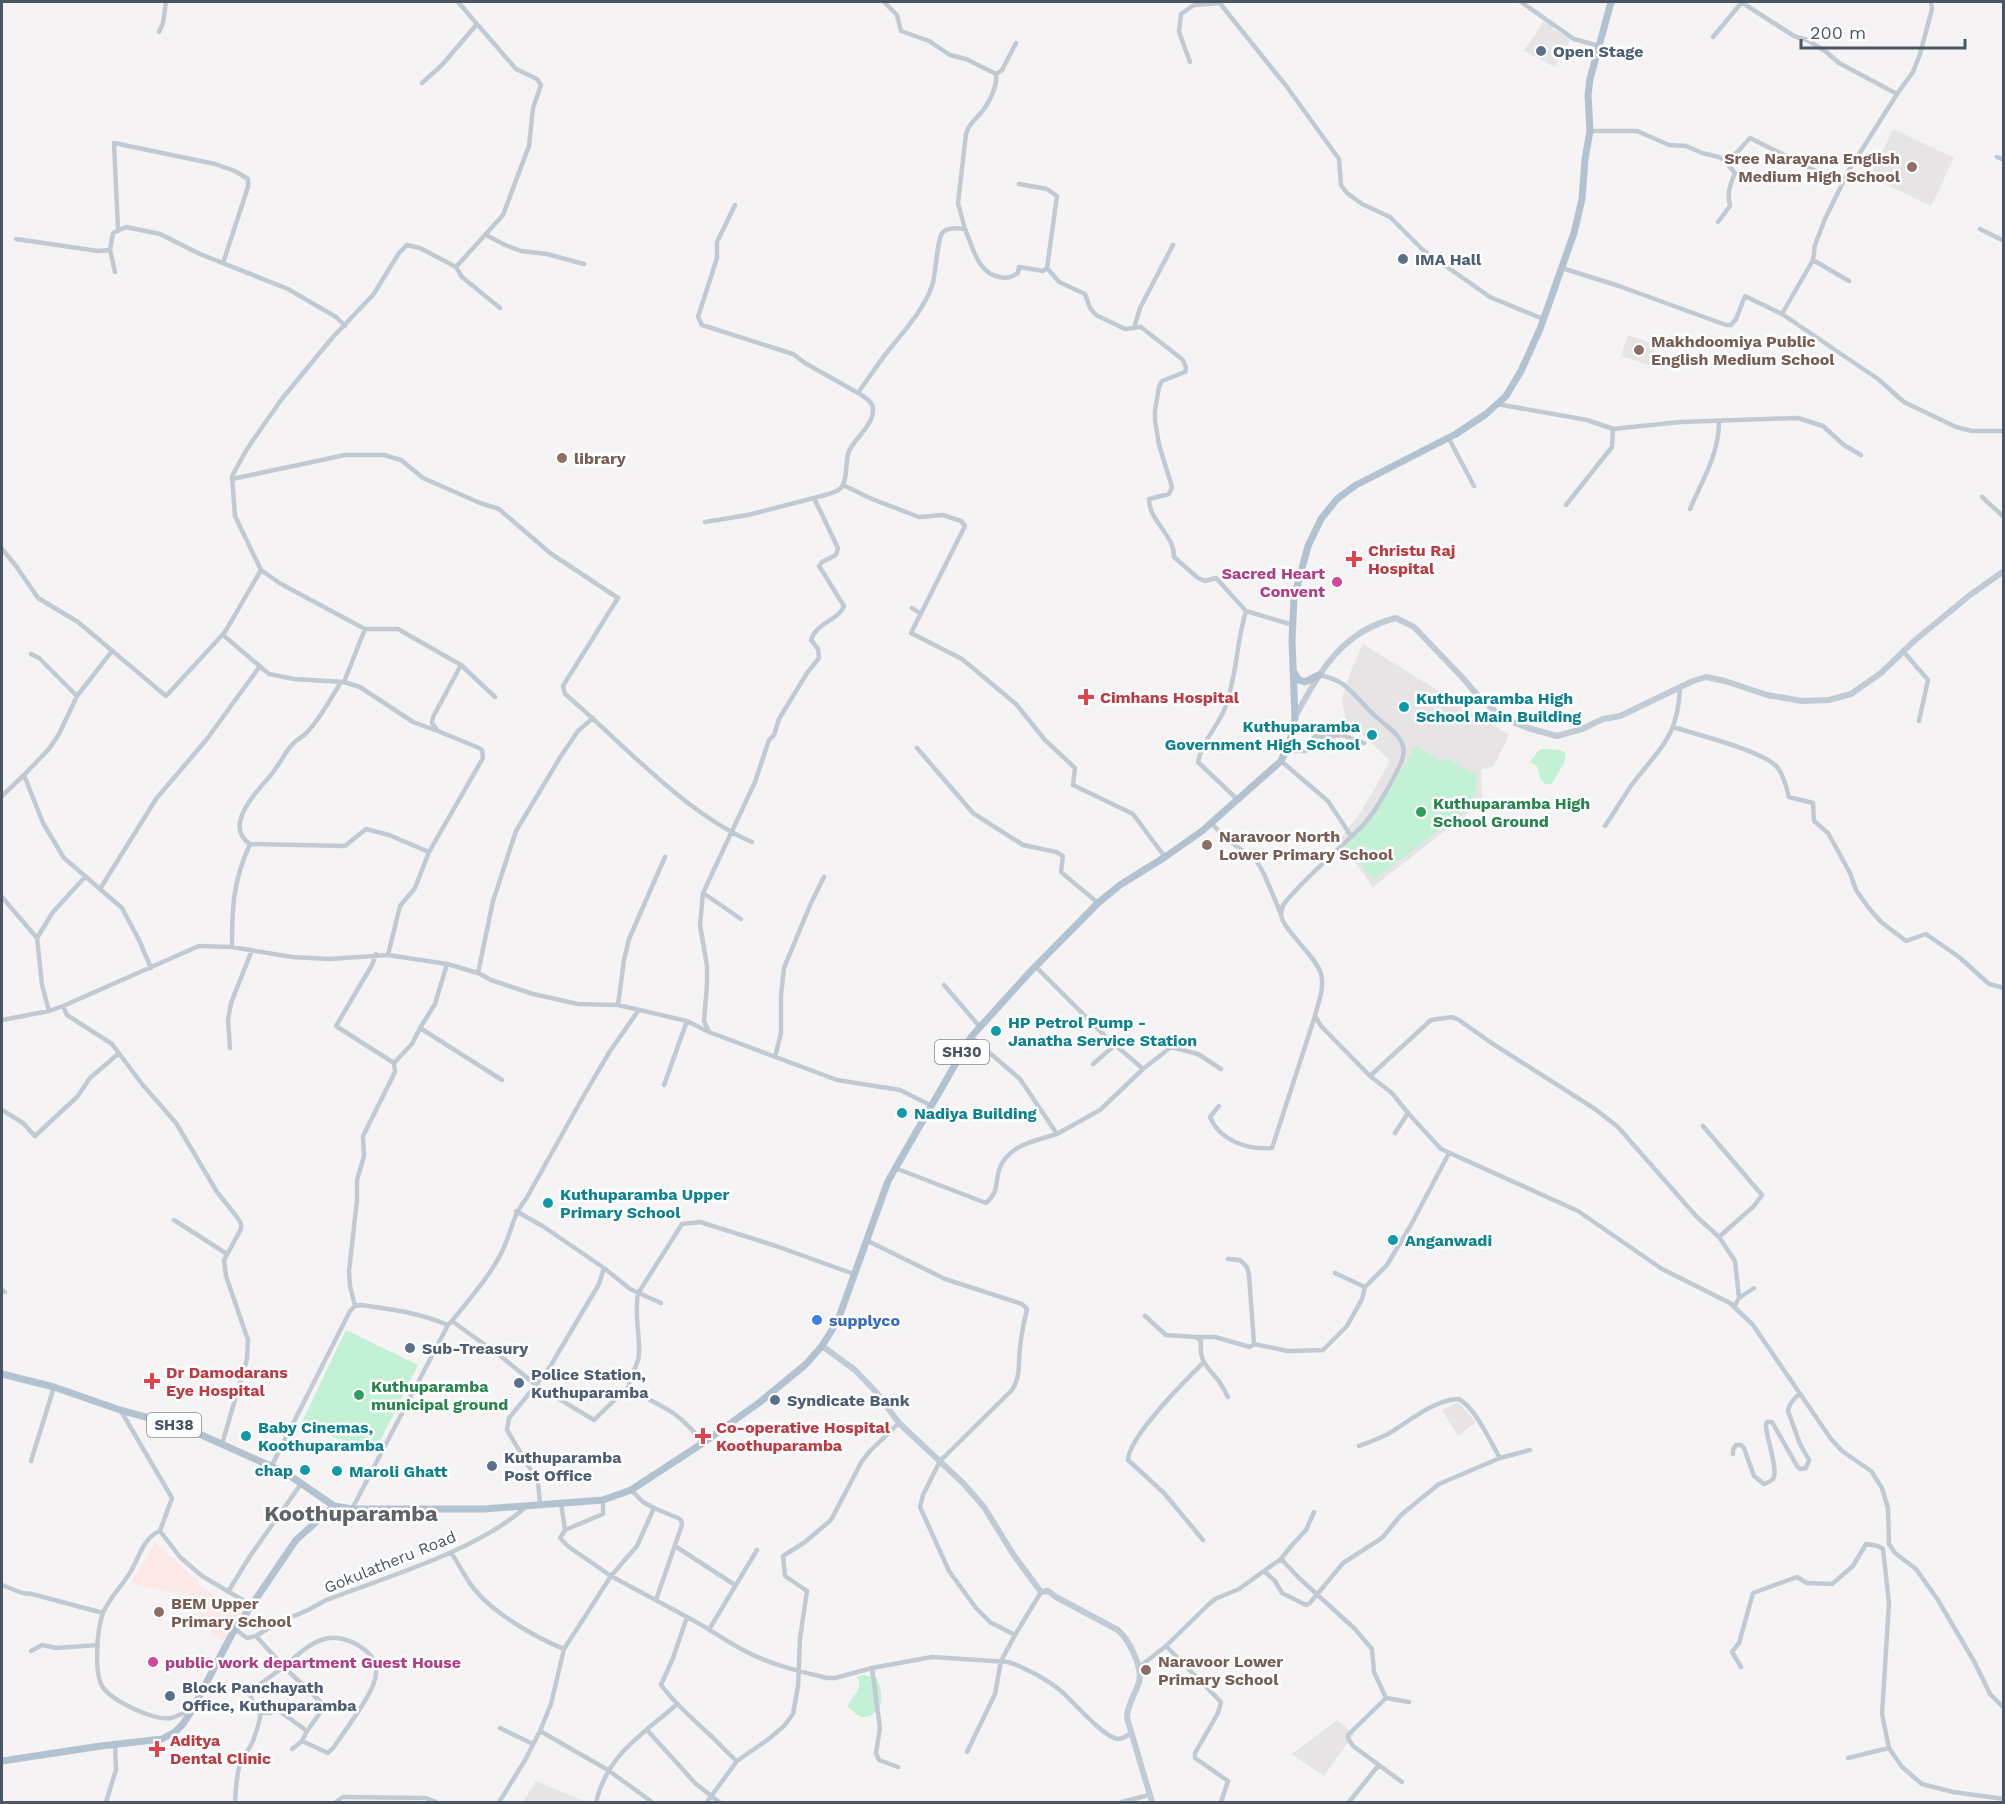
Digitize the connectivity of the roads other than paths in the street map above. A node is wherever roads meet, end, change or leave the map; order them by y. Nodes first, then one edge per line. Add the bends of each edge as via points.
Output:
1 (166, 2) edge
2 (458, 2) edge
3 (884, 2) edge
4 (1220, 2) edge
5 (1521, 2) edge
6 (1611, 2) edge
7 (1741, 2) edge
8 (1931, 2) edge
9 (477, 24) junction
10 (159, 32) dead end
11 (1713, 37) dead end
12 (1016, 44) dead end
13 (1599, 46) junction
14 (1190, 63) dead end
15 (996, 74) junction
16 (422, 83) dead end
17 (1897, 94) junction
18 (1590, 131) junction
19 (1997, 157) dead end
20 (2004, 160) edge
21 (1725, 161) junction
22 (1019, 184) dead end
23 (1842, 184) junction
24 (735, 205) dead end
25 (1718, 222) dead end
26 (954, 228) junction
27 (965, 229) junction
28 (118, 230) junction
29 (1980, 230) dead end
30 (486, 235) junction
31 (16, 239) dead end
32 (969, 239) junction
33 (2004, 241) edge
34 (1173, 245) dead end
35 (110, 250) junction
36 (1813, 260) junction
37 (223, 264) junction
38 (584, 264) dead end
39 (456, 267) junction
40 (1047, 268) junction
41 (1562, 268) junction
42 (115, 272) dead end
43 (1849, 281) dead end
44 (500, 308) dead end
45 (1782, 314) junction
46 (1543, 319) junction
47 (345, 326) junction
48 (1134, 328) junction
49 (858, 393) junction
50 (1497, 404) junction
51 (1719, 422) junction
52 (1613, 429) junction
53 (2004, 431) edge
54 (1448, 438) junction
55 (1861, 455) dead end
56 (232, 479) junction
57 (843, 485) junction
58 (1474, 486) dead end
59 (1982, 496) dead end
60 (814, 498) junction
61 (1566, 505) dead end
62 (1690, 509) dead end
63 (2004, 517) edge
64 (705, 522) dead end
65 (2, 549) edge
66 (261, 570) junction
67 (2004, 571) edge
68 (912, 608) dead end
69 (1246, 611) junction
70 (921, 614) junction
71 (1293, 625) junction
72 (365, 629) junction
73 (223, 635) junction
74 (112, 651) junction
75 (1903, 651) junction
76 (31, 654) dead end
77 (461, 665) junction
78 (260, 666) junction
79 (1292, 669) junction
80 (1319, 675) junction
81 (342, 682) junction
82 (1293, 684) junction
83 (1680, 687) junction
84 (1311, 688) junction
85 (77, 696) junction
86 (495, 697) dead end
87 (593, 718) junction
88 (1295, 718) junction
89 (1919, 721) dead end
90 (1673, 727) junction
91 (438, 731) junction
92 (1364, 743) dead end
93 (917, 748) dead end
94 (1285, 751) junction
95 (1281, 761) junction
96 (24, 775) junction
97 (2, 796) edge
98 (1238, 800) junction
99 (1211, 823) junction
100 (1605, 826) dead end
101 (731, 833) junction
102 (1351, 836) junction
103 (752, 842) dead end
104 (250, 844) junction
105 (429, 852) junction
106 (665, 857) dead end
107 (1165, 857) junction
108 (85, 877) junction
109 (824, 877) dead end
110 (100, 889) junction
111 (703, 893) junction
112 (2, 897) edge
113 (1098, 903) junction
114 (1281, 914) junction
115 (741, 919) dead end
116 (37, 938) junction
117 (232, 948) junction
118 (252, 950) junction
119 (376, 954) junction
120 (388, 955) junction
121 (447, 964) junction
122 (1035, 966) junction
123 (151, 968) junction
124 (478, 973) junction
125 (944, 985) dead end
126 (2004, 988) edge
127 (618, 1005) junction
128 (63, 1006) junction
129 (49, 1011) junction
130 (638, 1011) junction
131 (1315, 1016) junction
132 (2, 1020) edge
133 (687, 1021) junction
134 (980, 1027) junction
135 (420, 1028) junction
136 (710, 1032) junction
137 (971, 1037) junction
138 (1115, 1045) junction
139 (230, 1048) dead end
140 (118, 1054) junction
141 (775, 1057) junction
142 (394, 1063) junction
143 (1093, 1064) dead end
144 (1143, 1069) junction
145 (1221, 1069) dead end
146 (1370, 1076) junction
147 (502, 1080) dead end
148 (664, 1085) dead end
149 (930, 1106) junction
150 (1219, 1106) dead end
151 (2, 1111) edge
152 (1408, 1113) junction
153 (1703, 1126) dead end
154 (1395, 1133) dead end
155 (1057, 1134) junction
156 (1449, 1153) junction
157 (895, 1168) junction
158 (516, 1211) junction
159 (174, 1220) dead end
160 (1719, 1237) junction
161 (866, 1240) junction
162 (227, 1254) junction
163 (1228, 1259) dead end
164 (603, 1268) junction
165 (1335, 1273) dead end
166 (854, 1274) junction
167 (1365, 1287) junction
168 (1754, 1288) dead end
169 (639, 1292) junction
170 (1739, 1298) junction
171 (661, 1303) dead end
172 (355, 1306) junction
173 (1734, 1307) junction
174 (1145, 1316) dead end
175 (450, 1323) junction
176 (1196, 1337) junction
177 (1254, 1344) junction
178 (822, 1346) junction
179 (1203, 1363) junction
180 (2, 1374) edge
181 (536, 1385) junction
182 (629, 1386) junction
183 (54, 1387) junction
184 (1802, 1396) junction
185 (1228, 1397) dead end
186 (120, 1410) junction
187 (899, 1423) junction
188 (703, 1443) junction
189 (222, 1444) junction
190 (1359, 1446) dead end
191 (1530, 1450) dead end
192 (1733, 1454) dead end
193 (1500, 1458) junction
194 (31, 1461) dead end
195 (940, 1461) junction
196 (272, 1465) junction
197 (300, 1484) junction
198 (632, 1490) junction
199 (603, 1500) junction
200 (561, 1503) junction
201 (540, 1504) junction
202 (529, 1505) junction
203 (334, 1506) junction
204 (654, 1508) junction
205 (352, 1509) junction
206 (1314, 1512) dead end
207 (565, 1530) junction
208 (160, 1531) junction
209 (1203, 1540) dead end
210 (1889, 1544) junction
211 (675, 1546) junction
212 (1883, 1549) junction
213 (756, 1550) dead end
214 (451, 1552) junction
215 (1281, 1560) junction
216 (1264, 1571) junction
217 (611, 1576) junction
218 (2, 1585) edge
219 (735, 1585) junction
220 (228, 1592) junction
221 (1041, 1592) junction
222 (1317, 1594) junction
223 (656, 1600) junction
224 (251, 1605) junction
225 (103, 1613) junction
226 (687, 1617) junction
227 (236, 1629) junction
228 (710, 1629) junction
229 (1015, 1635) junction
230 (256, 1636) junction
231 (98, 1645) junction
232 (1166, 1646) junction
233 (564, 1649) junction
234 (31, 1651) dead end
235 (1000, 1661) junction
236 (284, 1667) junction
237 (1741, 1667) dead end
238 (872, 1668) junction
239 (1138, 1668) junction
240 (799, 1671) junction
241 (1386, 1698) junction
242 (1410, 1702) dead end
243 (676, 1705) junction
244 (2004, 1708) edge
245 (192, 1710) junction
246 (260, 1713) junction
247 (500, 1728) dead end
248 (647, 1730) junction
249 (307, 1731) junction
250 (540, 1731) junction
251 (1130, 1734) junction
252 (302, 1741) junction
253 (116, 1744) junction
254 (533, 1744) junction
255 (1889, 1748) junction
256 (292, 1749) dead end
257 (967, 1752) dead end
258 (1848, 1758) dead end
259 (2, 1761) edge
260 (737, 1761) junction
261 (1378, 1766) junction
262 (897, 1767) dead end
263 (608, 1770) junction
264 (1402, 1782) dead end
265 (1149, 1795) junction
266 (710, 1797) junction
267 (2004, 1799) edge
268 (425, 1800) edge
269 (106, 1803) edge
270 (235, 1803) edge
271 (336, 1803) edge
272 (436, 1803) edge
273 (499, 1803) edge
274 (596, 1803) edge
275 (652, 1803) edge
276 (706, 1803) edge
277 (719, 1803) edge
278 (1122, 1803) edge
279 (1152, 1803) edge
280 (1221, 1803) edge
281 (1349, 1803) edge

1 - 10 street
2 - 9 street
3 - 15 street via 897,15 901,31
4 - 14 street via 1194,5 1181,14 1179,32
4 - 46 street via 1339,159 1341,185 1347,193 1390,217 1423,250 1490,297
5 - 13 street via 1574,39
6 - 13 main road, SH30
7 - 11 street
7 - 17 street
8 - 17 street via 1920,54
9 - 16 street
9 - 30 street via 516,69 541,85 533,108 529,146 516,182 503,215
12 - 15 street
13 - 18 main road, SH30 via 1588,95
15 - 27 street via 988,101 966,134 958,203
17 - 23 street
18 - 21 street via 1637,132
18 - 41 main road, SH30 via 1582,199
19 - 20 street
21 - 23 street via 1733,159 1750,138
21 - 25 street via 1735,173 1729,186 1730,206
22 - 40 street via 1057,195
23 - 36 street via 1815,245
24 - 49 street via 717,242 717,258 698,317 702,325 793,354
26 - 27 street
26 - 32 street
26 - 49 street via 940,237 936,272 921,310
27 - 32 street
28 - 35 street via 113,233
28 - 37 street via 126,227 160,234
28 - 37 street via 114,142 215,164 248,179
29 - 33 street
30 - 38 street via 521,251
30 - 39 street
31 - 35 street
32 - 40 street via 983,268 998,277 1014,276 1019,267 1043,271
34 - 48 street via 1140,308
35 - 42 street
36 - 43 street
36 - 45 street
37 - 47 street via 288,289
39 - 44 street via 462,277
39 - 47 street via 407,245 373,295
40 - 48 street via 1059,282 1085,294 1096,315 1125,329
41 - 45 street via 1726,325 1737,319 1745,296
41 - 46 main road, SH30
45 - 53 street via 1878,379 1904,402 1956,427
46 - 50 main road, SH30 via 1521,371
47 - 56 street via 281,400 247,449
48 - 69 street via 1140,326 1180,356 1186,368 1185,372 1162,381 1160,387 1155,420 1172,487 1169,494 1149,499 1151,513 1175,549 1174,557 1198,578 1216,578
49 - 57 street via 873,406 874,412 850,448
50 - 52 street via 1587,420
50 - 54 main road, SH30
51 - 52 street
51 - 55 street via 1798,418 1823,426
51 - 62 street via 1719,439
52 - 61 street via 1612,447
54 - 58 street
54 - 71 main road, SH30 via 1356,485 1320,519 1294,598
56 - 66 street via 235,516
56 - 87 street via 345,455 384,456 401,460 423,478 499,509 550,553 618,598 563,686 565,694
57 - 60 street
57 - 70 street via 919,517 942,515 962,521 965,526
59 - 63 street
60 - 64 street
60 - 101 street via 838,548 836,555 819,566 844,606 812,636 819,658 779,719
65 - 74 street via 38,598 78,622
66 - 72 street
66 - 73 street
67 - 75 main road
68 - 70 street
69 - 71 street
69 - 98 street via 1224,710 1200,751 1198,762
70 - 107 street via 911,633 962,659 1016,704 1045,740 1075,768 1073,785 1133,814
71 - 79 main road, SH30
72 - 77 street via 398,630
72 - 81 street
73 - 74 street via 166,696
73 - 78 street
74 - 85 street
75 - 83 main road via 1851,694 1830,700 1802,701 1767,695 1706,677
75 - 89 street via 1928,680
76 - 85 street
77 - 86 street
77 - 91 street via 433,717
78 - 81 street via 269,674 294,679
78 - 110 street via 207,740 156,799
79 - 80 main road via 1302,681
79 - 82 main road, SH30
80 - 83 main road via 1335,653 1353,638 1375,623 1396,618 1414,627 1503,718 1528,729 1557,736 1620,716
80 - 84 main road
80 - 102 street via 1344,684 1402,742 1404,755 1380,802
81 - 91 street via 360,687 413,722
81 - 104 street via 312,727 259,787 243,812 241,834
82 - 84 main road via 1303,691
82 - 88 main road, SH30
83 - 90 street
84 - 88 main road
85 - 96 street via 50,749
87 - 101 street via 689,804
87 - 124 street via 578,731 516,831 493,901
88 - 94 main road, SH30
90 - 100 street via 1660,752
90 - 126 street via 1771,761 1777,766 1789,797 1813,803 1814,821 1828,833 1856,890 1881,922 1906,941 1923,934 1930,936 1982,979
91 - 105 street via 479,748 484,754
92 - 94 street via 1342,735 1314,736 1305,751
93 - 113 street via 973,813 1023,845 1063,856 1061,872
94 - 95 main road, SH30
95 - 98 main road, SH30
95 - 102 street via 1328,801
96 - 97 street
96 - 108 street via 52,841 63,858
98 - 99 main road, SH30
99 - 107 main road, SH30
99 - 114 street via 1256,860
101 - 103 street
101 - 111 street
102 - 114 street via 1290,897
104 - 105 street via 345,846 366,829
104 - 117 street via 233,894
105 - 120 street via 415,888 400,906
106 - 127 street via 629,939
107 - 113 main road, SH30
108 - 110 street
108 - 116 street via 52,912
109 - 141 street via 784,968 781,1033
110 - 123 street via 122,908
111 - 115 street
111 - 136 street via 700,924 707,985 704,1021
112 - 116 street
113 - 122 main road, SH30
114 - 131 street via 1321,972
116 - 129 street
117 - 118 street
117 - 123 street via 199,946
118 - 119 street via 292,957
118 - 139 street via 231,1003
119 - 120 street
119 - 142 street via 336,1026
120 - 121 street
121 - 124 street
121 - 135 street via 435,1004
122 - 134 main road, SH30
122 - 138 street
123 - 128 street
124 - 127 street via 555,999
125 - 134 street
127 - 130 street
128 - 129 street
128 - 140 street via 67,1015 112,1044
129 - 132 street
130 - 133 street
130 - 158 street
131 - 146 street
131 - 150 street via 1272,1148 1255,1149 1224,1136 1210,1117
133 - 136 street
133 - 148 street
134 - 137 main road, SH30
135 - 142 street via 412,1044
135 - 147 street
136 - 141 street
137 - 149 main road, SH30
137 - 155 street via 1020,1079
138 - 143 street
138 - 144 street
140 - 151 street via 35,1136 23,1123
140 - 162 street via 176,1123 241,1224
141 - 149 street via 837,1080 900,1090
142 - 172 street via 395,1072 363,1136 350,1271
144 - 145 street via 1171,1047 1198,1054
144 - 155 street via 1100,1110
146 - 152 street via 1392,1093
146 - 160 street via 1431,1020 1459,1020 1618,1127
149 - 157 main road, SH30
152 - 154 street
152 - 156 street
153 - 160 street via 1762,1195
155 - 157 street via 1015,1148 1006,1156 993,1198 986,1203
156 - 167 street via 1387,1265
156 - 173 street via 1578,1211 1662,1269
157 - 161 main road, SH30
158 - 164 street
158 - 175 street via 505,1245 485,1279
159 - 162 street
160 - 170 street via 1735,1261
161 - 166 main road, SH30
161 - 195 street via 945,1279 1022,1304 1027,1310 1017,1383
162 - 189 street via 226,1276 248,1341 247,1359
163 - 177 street via 1240,1260 1249,1275
164 - 169 street
164 - 181 street via 599,1284
165 - 167 street
166 - 169 street via 700,1222 682,1224
166 - 178 main road, SH30 via 838,1320
167 - 177 street via 1347,1326 1323,1350 1288,1351
168 - 170 street
169 - 171 street
169 - 182 street via 639,1356
170 - 173 street
172 - 175 street via 406,1311
172 - 196 street
173 - 184 street via 1753,1325
174 - 176 street via 1166,1335
175 - 181 street via 495,1351
175 - 205 street
176 - 177 street via 1215,1337 1250,1347
176 - 179 street via 1201,1341
178 - 187 main road via 855,1370
178 - 188 main road, SH30 via 783,1384
179 - 185 street
179 - 209 street via 1172,1392 1128,1455 1128,1460 1164,1493
180 - 183 main road, SH38
181 - 182 street via 594,1420
181 - 201 street via 509,1418 507,1430 538,1482
182 - 188 street via 674,1414
183 - 186 main road, SH38
183 - 194 street
184 - 192 street via 1797,1395 1788,1411 1809,1460 1806,1468 1797,1466 1772,1422 1766,1425 1775,1471 1770,1482 1764,1484 1754,1476 1741,1445 1736,1445
184 - 210 street via 1831,1439 1870,1471 1882,1488 1888,1508
186 - 189 main road, SH38 via 186,1428
186 - 208 street via 172,1498
187 - 195 main road
187 - 240 street via 862,1461 831,1520 783,1556 785,1576 807,1591
188 - 198 main road, SH30
189 - 196 main road, SH38
190 - 193 street via 1425,1411 1459,1399 1473,1413
191 - 193 street
193 - 222 street via 1439,1484 1401,1515 1382,1538 1343,1563
195 - 221 main road via 984,1507
195 - 229 street via 920,1507 950,1571 976,1608 990,1622
196 - 197 main road, SH38
197 - 203 main road, SH38
197 - 220 street
198 - 199 main road, SH30
198 - 204 street
199 - 200 main road, SH30
199 - 207 street via 603,1514
200 - 201 main road, SH30
200 - 207 street
201 - 202 main road, SH30
202 - 205 main road, SH30
202 - 214 street, Gokulatheru Road via 513,1520
203 - 205 main road, SH30
203 - 224 main road via 296,1540
204 - 211 street via 681,1520
204 - 217 street via 637,1546
206 - 215 street via 1306,1530
207 - 217 street via 560,1538 569,1547
208 - 220 street via 180,1557
208 - 225 street via 148,1539
210 - 212 street
210 - 244 street via 1916,1569 1938,1600 1990,1694
211 - 219 street
211 - 223 street
212 - 237 street via 1866,1544 1853,1566 1832,1584 1807,1583 1797,1577 1753,1593 1739,1643 1732,1652
212 - 255 street via 1889,1603 1882,1714
213 - 219 street
214 - 230 street, Gokulatheru Road via 326,1600
214 - 233 street via 471,1585 490,1605
215 - 216 street
215 - 222 street
216 - 222 street via 1282,1593 1306,1605
216 - 232 street via 1215,1599
217 - 223 street
217 - 233 street
218 - 225 street
219 - 228 street
220 - 224 street
221 - 229 street
221 - 239 main road via 1048,1591 1118,1630 1130,1645
222 - 241 street via 1372,1649 1374,1672
223 - 226 street
224 - 227 main road
225 - 231 street
226 - 228 street
226 - 243 street via 661,1684
227 - 230 street via 248,1638
227 - 245 main road
228 - 240 street via 743,1651
229 - 235 street
230 - 236 street
231 - 234 street via 42,1645
231 - 245 street via 103,1688 117,1700 161,1717
232 - 239 street
232 - 280 street via 1221,1702 1195,1754 1199,1762 1228,1781
233 - 250 street
235 - 238 street via 932,1657
235 - 251 street via 1020,1665 1060,1690 1112,1737
235 - 257 street via 995,1694
236 - 246 street via 251,1693
236 - 249 street via 325,1706
236 - 252 street via 316,1642 336,1636 361,1647 376,1664 374,1684 334,1747 328,1753
238 - 240 street via 835,1678
238 - 262 street via 880,1728 876,1754 879,1760
239 - 251 main road via 1140,1675 1127,1709
240 - 260 street via 793,1714 770,1738
241 - 242 street
241 - 261 street via 1348,1735 1353,1746
243 - 248 street
243 - 260 street
245 - 253 main road via 179,1729 166,1738
246 - 249 street via 278,1710
246 - 270 street via 252,1745 238,1769
247 - 254 street
248 - 263 street
248 - 266 street
249 - 252 street
250 - 254 street
250 - 263 street
251 - 265 main road
252 - 256 street
253 - 259 main road
253 - 269 street via 116,1770
254 - 273 street
255 - 258 street
255 - 267 street via 1902,1767 1922,1784
260 - 266 street
261 - 264 street
261 - 281 street
263 - 274 street
263 - 275 street
265 - 278 street
265 - 279 main road
266 - 276 street
266 - 277 street
268 - 271 street via 343,1797
268 - 272 street

